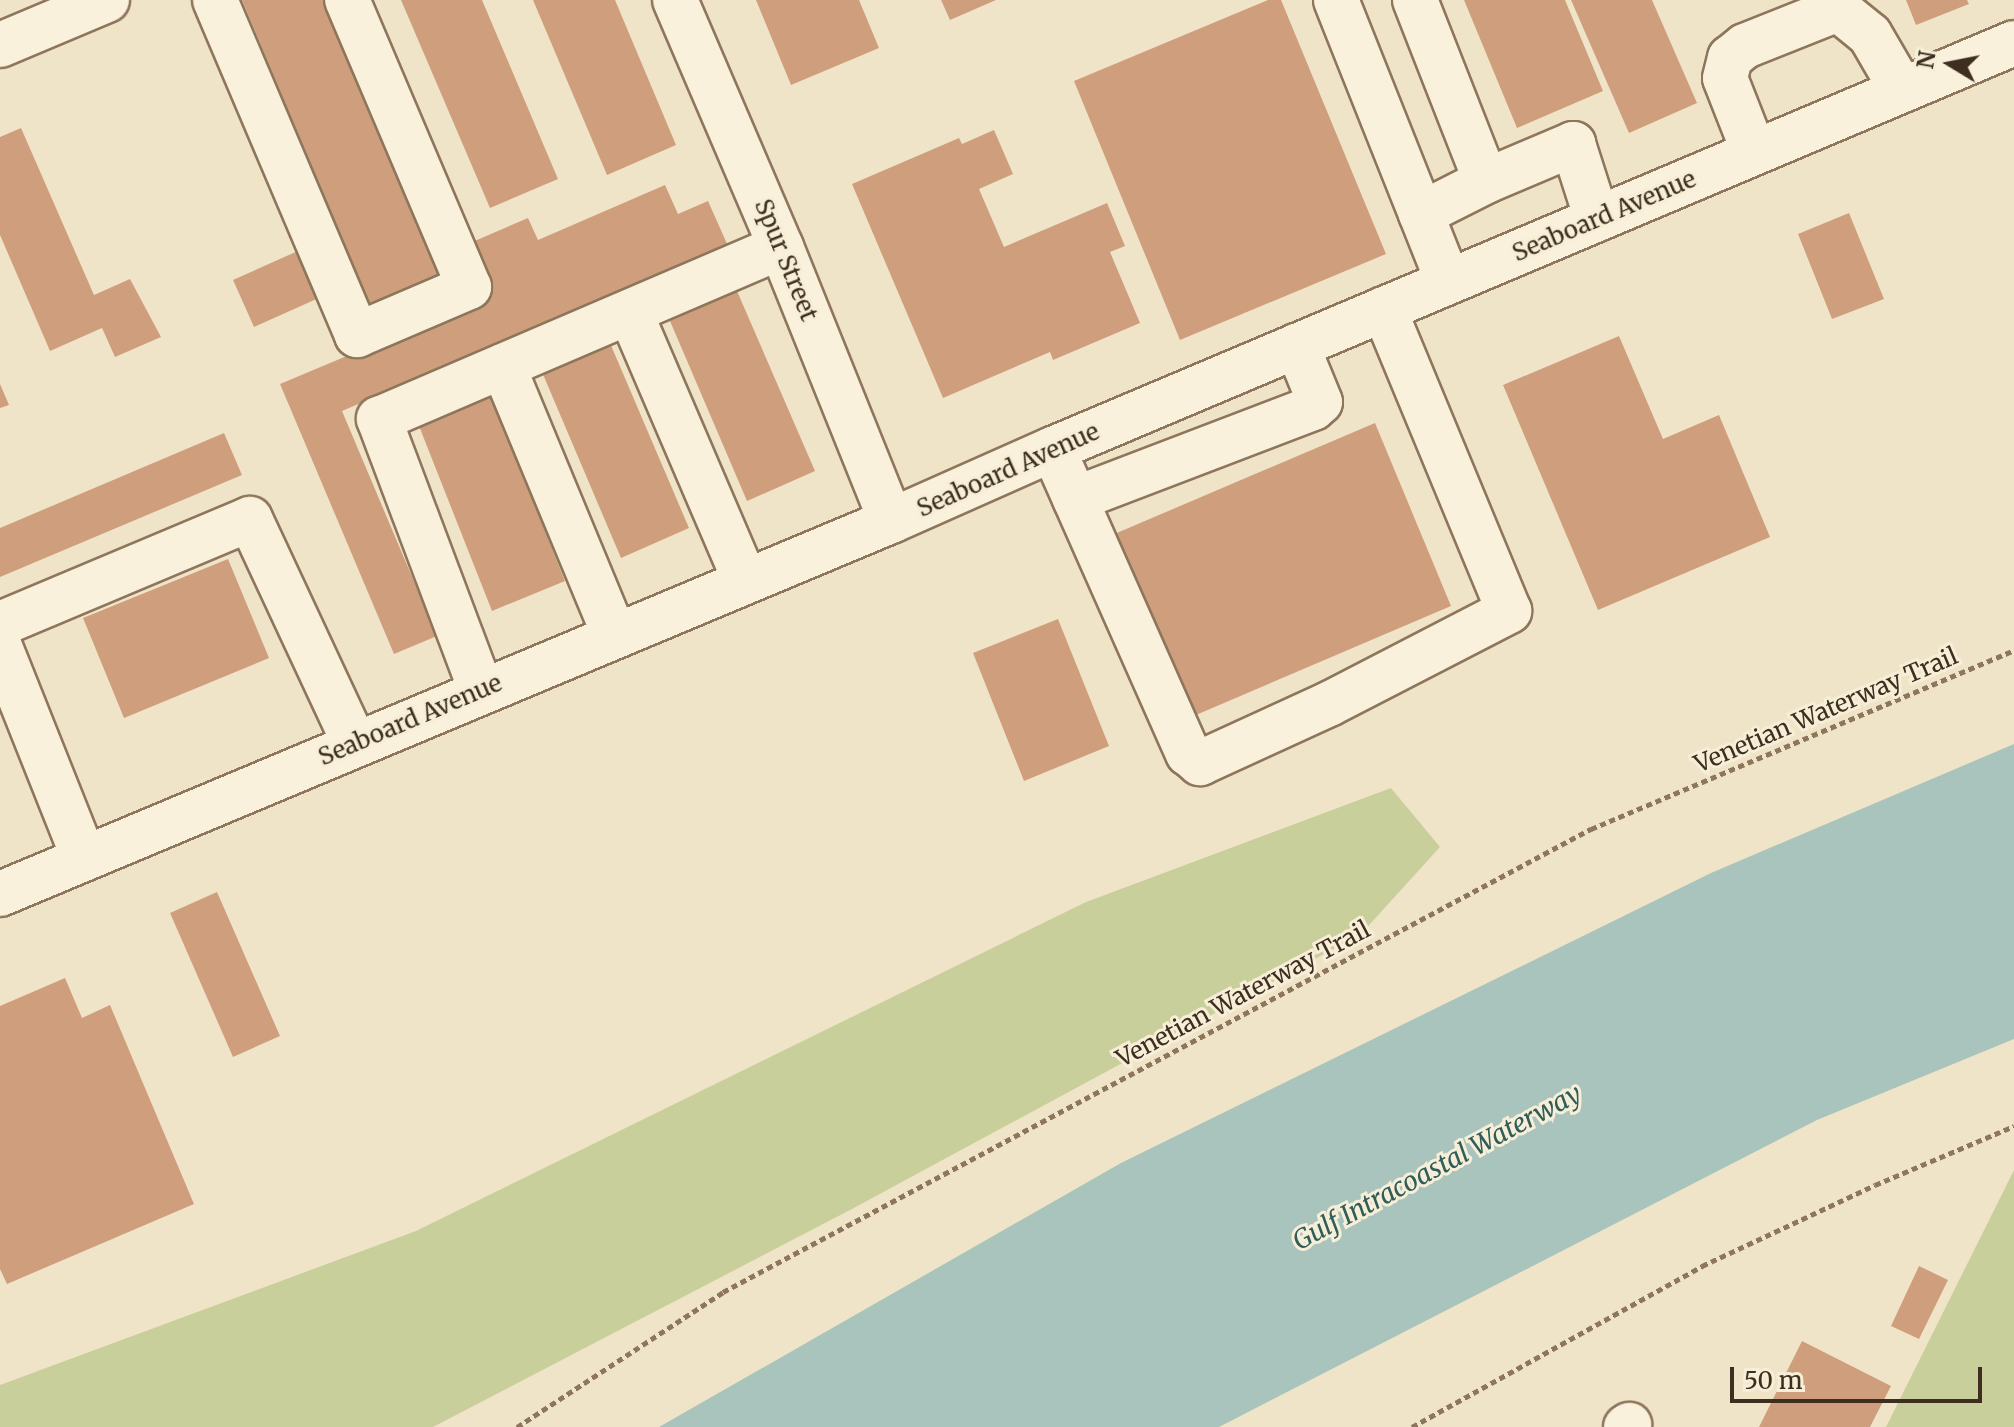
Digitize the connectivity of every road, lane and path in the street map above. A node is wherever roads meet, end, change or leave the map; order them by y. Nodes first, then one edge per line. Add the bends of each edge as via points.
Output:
1 (107, 0) edge
2 (215, 0) edge
3 (347, 0) edge
4 (675, 0) edge
5 (1336, 0) edge
6 (1415, 0) edge
7 (2014, 43) edge
8 (0, 45) edge
9 (1902, 90) junction
10 (1754, 152) junction
11 (1488, 180) junction
12 (1421, 214) junction
13 (1597, 219) junction
14 (781, 247) junction
15 (1448, 282) junction
16 (1384, 309) junction
17 (630, 312) junction
18 (1297, 346) junction
19 (503, 366) junction
20 (1218, 380) junction
21 (1239, 436) junction
22 (1053, 449) junction
23 (1075, 499) junction
24 (891, 521) junction
25 (745, 580) junction
26 (0, 624) edge
27 (614, 634) junction
28 (0, 647) edge
29 (2014, 650) edge
30 (481, 690) junction
31 (355, 744) junction
32 (84, 858) junction
33 (0, 894) edge
34 (2014, 1126) edge
35 (517, 1427) edge
36 (1412, 1427) edge

1 - 8 street
2 - 3 street via 357,335 469,287
4 - 14 street, Spur Street
5 - 12 street
6 - 11 street
7 - 9 street, Seaboard Avenue
9 - 10 street, Seaboard Avenue
9 - 10 street via 1870,35 1838,9 1745,46 1730,58 1725,78
10 - 13 street, Seaboard Avenue
11 - 12 street
11 - 13 street via 1573,144
12 - 15 street
13 - 15 street, Seaboard Avenue
14 - 17 street
14 - 24 street, Spur Street
15 - 16 street, Seaboard Avenue
16 - 18 street, Seaboard Avenue
16 - 23 street via 1509,611 1200,763 1188,753
17 - 19 street
17 - 25 street
18 - 20 street, Seaboard Avenue
18 - 21 street via 1320,402
19 - 27 street
19 - 30 street via 379,419
20 - 21 street
20 - 22 street, Seaboard Avenue
21 - 23 street
22 - 23 street
22 - 24 street, Seaboard Avenue
24 - 25 street, Seaboard Avenue
25 - 27 street, Seaboard Avenue
26 - 31 street via 250,519
27 - 30 street, Seaboard Avenue
28 - 32 street
29 - 35 path, Venetian Waterway Trail via 1591,829 723,1292
30 - 31 street, Seaboard Avenue
31 - 32 street, Seaboard Avenue
32 - 33 street, Seaboard Avenue
34 - 36 path via 1702,1266

